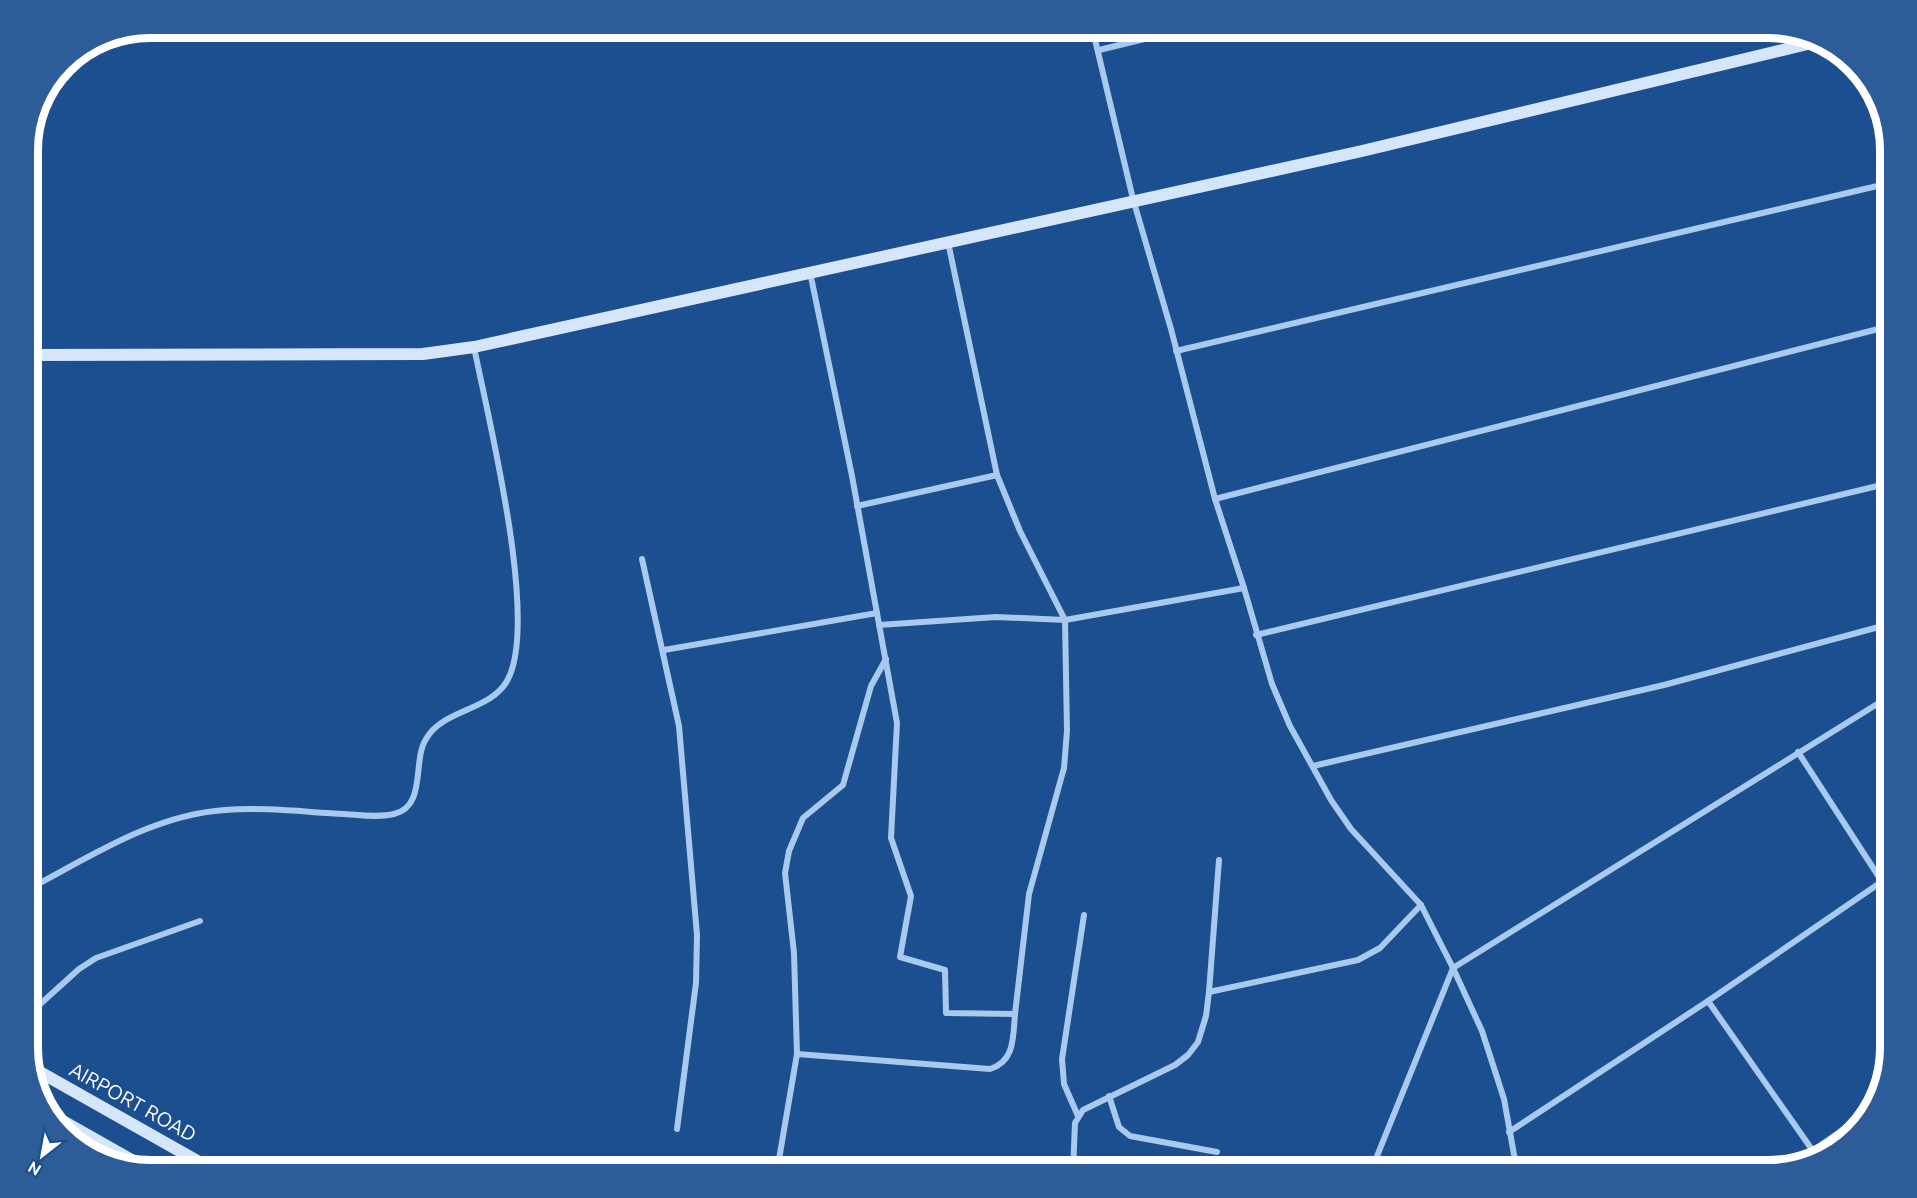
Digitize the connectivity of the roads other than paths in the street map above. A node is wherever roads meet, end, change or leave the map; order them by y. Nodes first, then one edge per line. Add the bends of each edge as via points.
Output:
1 (1095, 38) edge
2 (1149, 38) edge
3 (1806, 44) edge
4 (1099, 50) junction
5 (1880, 185) edge
6 (1133, 199) junction
7 (948, 242) junction
8 (810, 272) junction
9 (1880, 329) edge
10 (474, 346) junction
11 (1176, 351) junction
12 (38, 355) edge
13 (997, 475) junction
14 (1880, 485) edge
15 (1215, 499) junction
16 (857, 506) junction
17 (642, 559) dead end
18 (1244, 588) junction
19 (877, 613) junction
20 (1065, 620) junction
21 (879, 625) junction
22 (1880, 627) edge
23 (1256, 635) junction
24 (664, 650) junction
25 (886, 659) junction
26 (1880, 702) edge
27 (1798, 752) junction
28 (1313, 766) junction
29 (1219, 860) dead end
30 (1880, 880) edge
31 (1880, 883) edge
32 (38, 884) edge
33 (1421, 905) junction
34 (1084, 915) dead end
35 (200, 921) dead end
36 (1454, 968) junction
37 (1209, 992) junction
38 (1708, 1001) junction
39 (38, 1006) edge
40 (1015, 1014) junction
41 (797, 1053) junction
42 (40, 1072) edge
43 (1109, 1096) junction
44 (1078, 1116) junction
45 (1847, 1127) edge
46 (71, 1129) edge
47 (677, 1130) dead end
48 (1509, 1132) junction
49 (1814, 1150) edge
50 (1813, 1151) edge
51 (1217, 1152) dead end
52 (126, 1158) edge
53 (196, 1160) edge
54 (779, 1160) edge
55 (1073, 1160) edge
56 (1375, 1160) edge
57 (1514, 1160) edge

1 - 4 street
2 - 4 street
3 - 6 street via 1362,151
4 - 6 street
5 - 11 street
6 - 7 street
6 - 11 street
7 - 8 street
7 - 13 street
8 - 10 street
8 - 16 street
9 - 15 street
10 - 12 street via 423,354
10 - 32 street via 513,550 518,637 507,680 500,690 441,724 425,740 415,793 405,809 383,816 255,809 190,814 139,830
11 - 15 street
13 - 16 street
13 - 20 street
14 - 23 street
15 - 18 street
16 - 19 street
17 - 24 street
18 - 20 street
18 - 23 street
19 - 21 street
19 - 24 street
20 - 21 street via 996,617
20 - 40 street via 1064,768 1029,894
21 - 25 street
22 - 28 street via 1664,685
23 - 28 street via 1290,726
24 - 47 street via 679,726 697,935 696,983
25 - 40 street via 897,723 891,838 911,896 900,957 945,970 946,1013
25 - 41 street via 872,686 843,785 803,818 789,851 785,873 794,953
26 - 27 street
27 - 30 street
27 - 36 street
28 - 33 street via 1351,829
29 - 37 street
31 - 38 street
33 - 36 street
33 - 37 street via 1380,948 1358,960
34 - 44 street via 1062,1059 1064,1084
35 - 39 street via 96,958
36 - 48 street via 1482,1031 1504,1099
36 - 56 street
37 - 43 street via 1203,1030 1188,1055
38 - 48 street
38 - 50 street
40 - 41 street via 1010,1054 990,1069
41 - 54 street
42 - 53 street, AIRPORT ROAD
43 - 44 street
43 - 51 street via 1119,1127 1130,1136
44 - 55 street
45 - 49 street
46 - 52 street
48 - 57 street

